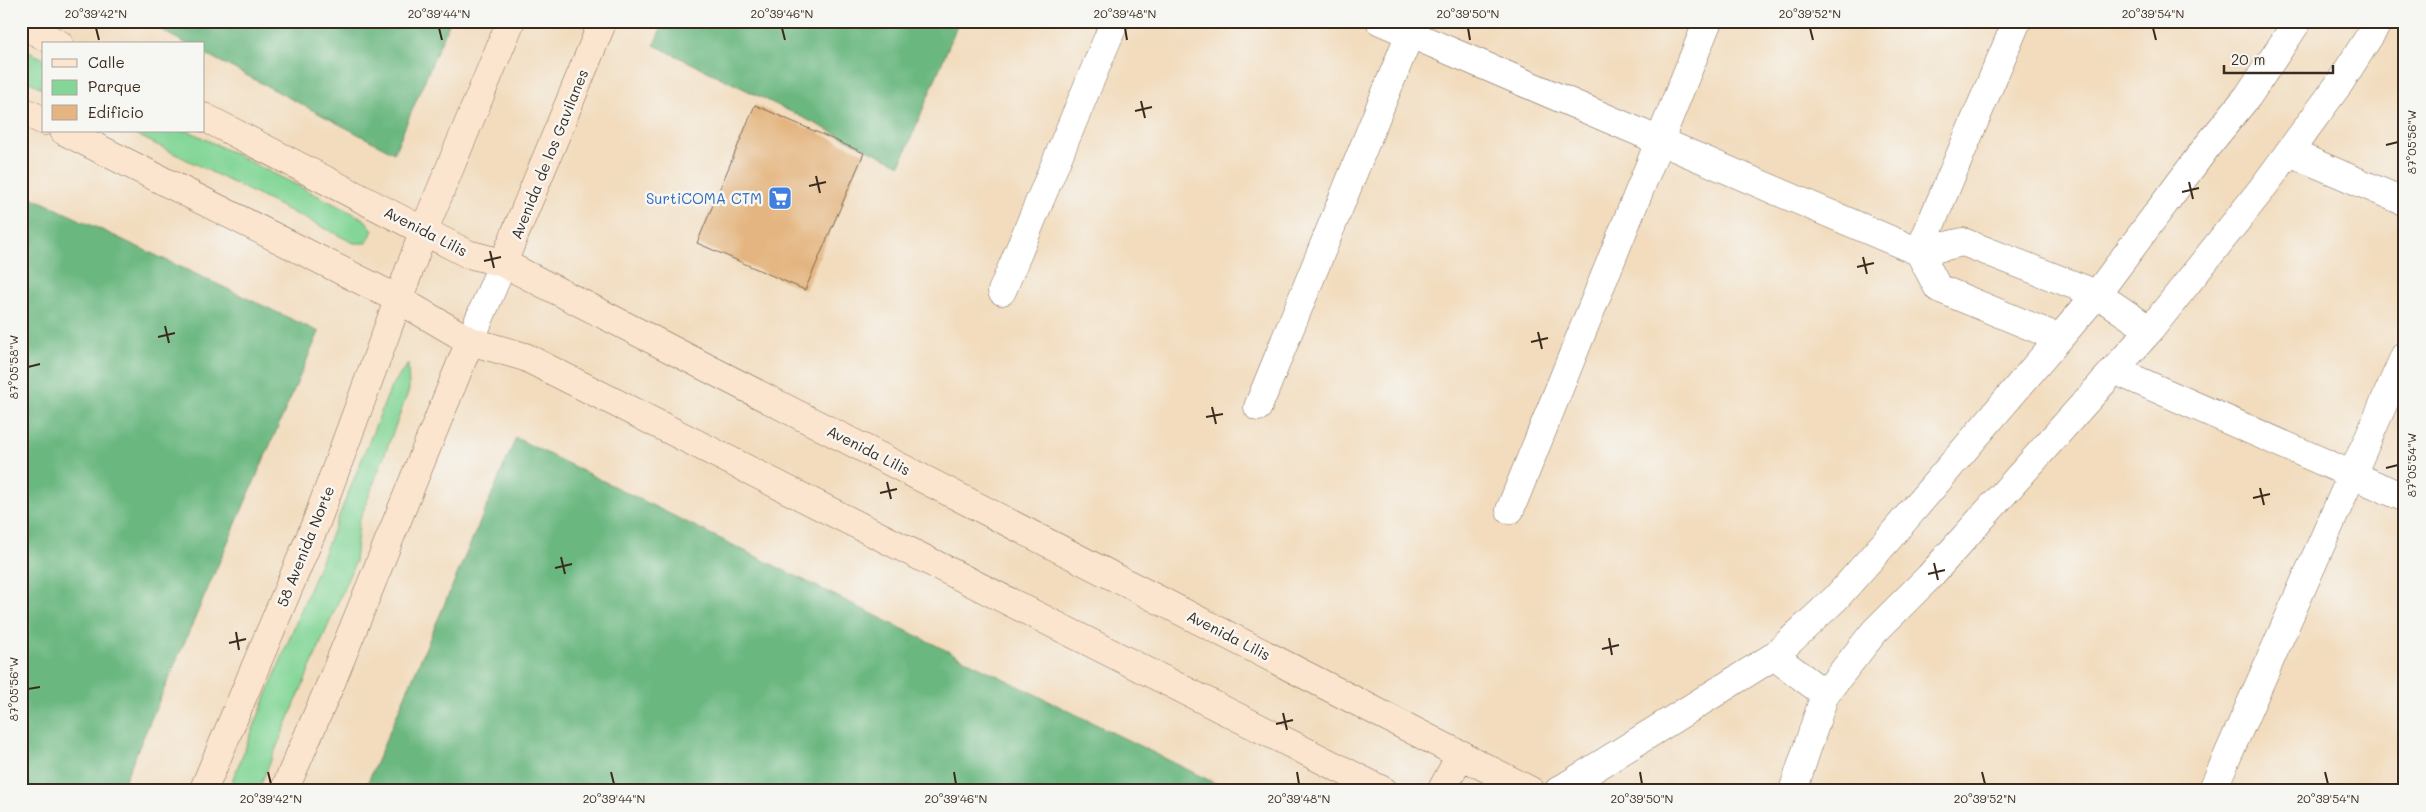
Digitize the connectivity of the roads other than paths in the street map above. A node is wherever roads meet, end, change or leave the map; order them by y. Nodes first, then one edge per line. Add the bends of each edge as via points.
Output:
1 (511, 21) edge
2 (603, 21) edge
3 (1114, 21) edge
4 (1380, 21) edge
5 (1708, 21) edge
6 (2017, 21) edge
7 (2298, 21) edge
8 (2379, 21) edge
9 (21, 24) edge
10 (1412, 28) edge
11 (55, 42) edge
12 (21, 110) edge
13 (205, 118) edge
14 (42, 120) edge
15 (66, 132) edge
16 (1660, 141) junction
17 (2289, 152) junction
18 (2405, 202) edge
19 (424, 230) junction
20 (1919, 252) junction
21 (504, 263) junction
22 (1002, 291) dead end
23 (2097, 294) junction
24 (398, 299) junction
25 (2150, 330) junction
26 (2058, 338) junction
27 (470, 341) junction
28 (2405, 355) edge
29 (2114, 370) junction
30 (1258, 407) dead end
31 (2352, 475) junction
32 (2405, 498) edge
33 (1510, 510) dead end
34 (1774, 656) junction
35 (1825, 694) junction
36 (1461, 754) junction
37 (203, 791) edge
38 (284, 791) edge
39 (1384, 791) edge
40 (1441, 791) edge
41 (1531, 791) edge
42 (1558, 791) edge
43 (1793, 791) edge
44 (2212, 791) edge

1 - 19 main road
2 - 21 main road, Avenida de los Gavilanes
3 - 22 street
4 - 10 street
5 - 16 street
6 - 20 street
7 - 23 street via 2248,96
8 - 17 street via 2339,84
9 - 11 main road
10 - 16 street
10 - 30 street
12 - 14 main road
13 - 19 main road, Avenida Lilis
15 - 24 main road
16 - 20 street
16 - 33 street
17 - 18 street
17 - 25 street
19 - 21 main road, Avenida Lilis via 468,254
19 - 24 main road
20 - 23 street via 1963,242
20 - 26 street via 1938,288
21 - 27 street, Avenida de los Gavilanes
21 - 36 main road, Avenida Lilis
23 - 25 street
23 - 26 street
24 - 27 main road
24 - 37 main road, 58 Avenida Norte via 316,523
25 - 29 street
26 - 34 street via 1878,551 1836,598
27 - 38 main road
27 - 39 main road via 525,357
28 - 31 street
29 - 31 street
29 - 35 street via 1929,577 1874,632
31 - 32 street
31 - 44 street
34 - 35 street
34 - 42 street
35 - 43 street
36 - 40 main road
36 - 41 main road, Avenida Lilis

